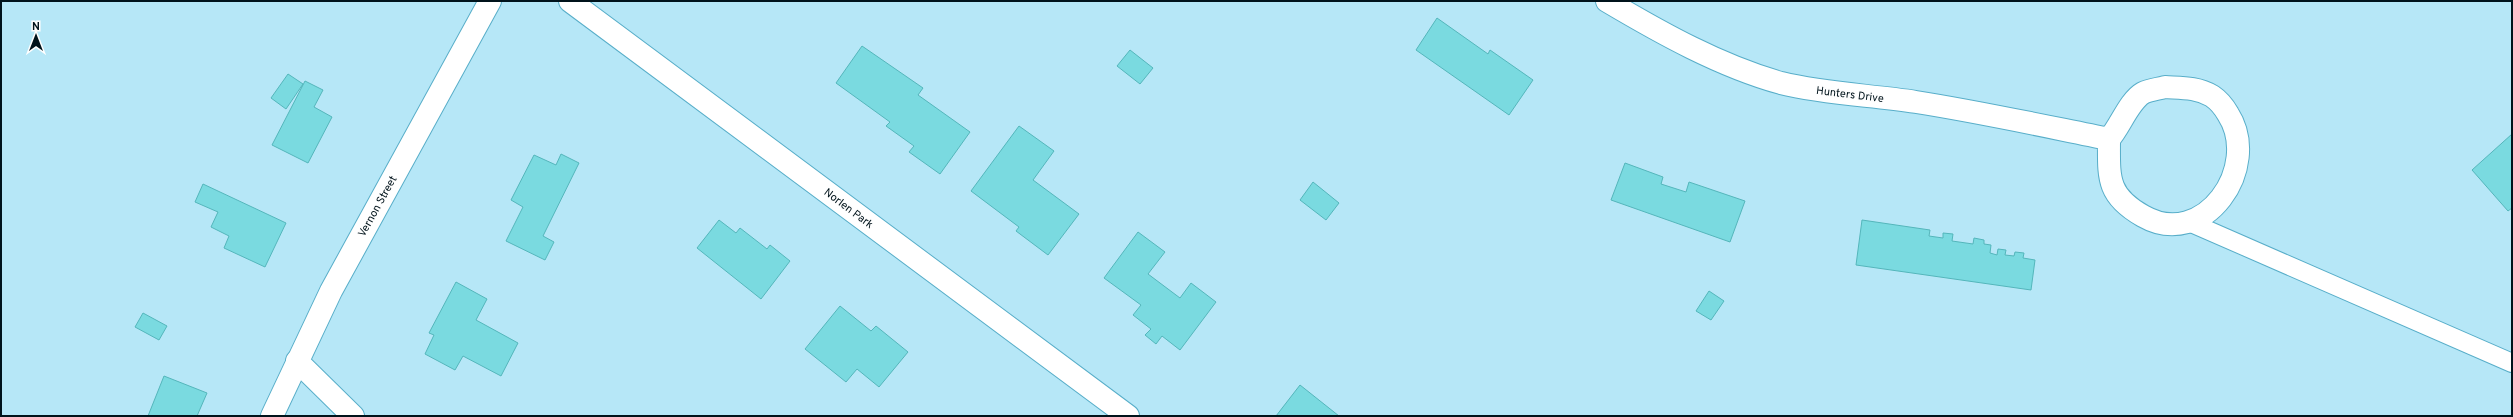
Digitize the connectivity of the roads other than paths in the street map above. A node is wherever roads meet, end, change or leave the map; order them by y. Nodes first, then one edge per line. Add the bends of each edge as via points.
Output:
1 (490, 1) edge
2 (570, 1) edge
3 (1607, 1) edge
4 (2108, 139) junction
5 (2189, 222) junction
6 (297, 361) junction
7 (2512, 363) edge
8 (272, 416) edge
9 (353, 416) edge
10 (1128, 416) edge

1 - 6 street, Vernon Street via 357,241
2 - 10 street, Norlen Park
3 - 4 street, Hunters Drive via 1695,49 1738,68 1781,82 1825,92 1928,104
4 - 5 street via 2112,187 2121,200 2148,219 2161,223
4 - 5 street via 2142,94 2165,87 2190,88 2212,96 2224,107 2234,123 2239,139 2235,173 2228,189 2217,203 2204,215
5 - 7 lane
6 - 8 street, Vernon Street
6 - 9 street

